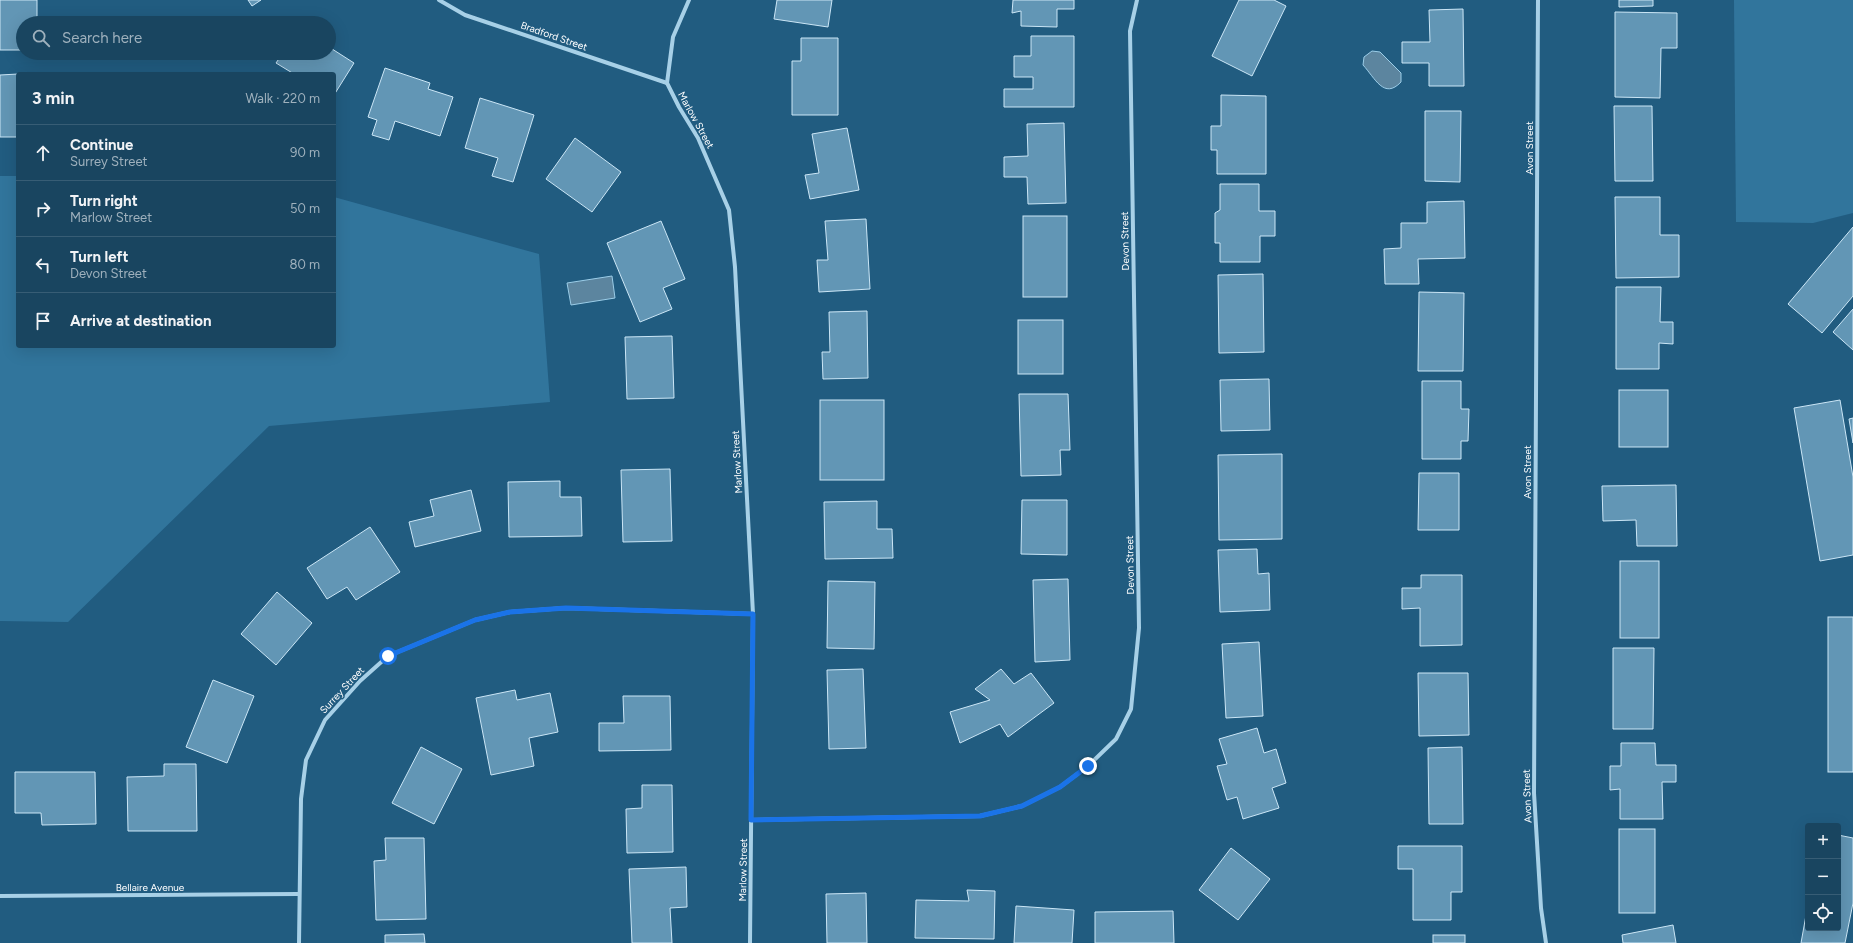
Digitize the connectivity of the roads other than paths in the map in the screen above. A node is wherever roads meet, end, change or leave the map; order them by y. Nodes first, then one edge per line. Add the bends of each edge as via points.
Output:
1 (439, 0) edge
2 (689, 0) edge
3 (1137, 0) edge
4 (1538, 0) edge
5 (666, 83) junction
6 (753, 614) junction
7 (751, 820) junction
8 (299, 894) junction
9 (0, 896) edge
10 (299, 943) edge
11 (750, 943) edge
12 (1546, 943) edge

1 - 5 street, Bradford Street via 466,15
2 - 5 street via 673,37
3 - 7 street, Devon Street via 1130,31 1139,628 1131,709 1116,740 1088,766 1060,787 1022,806 980,816
4 - 12 street, Avon Street via 1534,793 1541,908
5 - 6 street, Marlow Street via 698,138 729,210 735,267
6 - 7 street, Marlow Street
6 - 8 street, Surrey Street via 566,608 510,612 475,620 388,656 360,681 325,720 306,760 301,799
7 - 11 street, Marlow Street
8 - 9 street, Bellaire Avenue
8 - 10 street, Surrey Street

